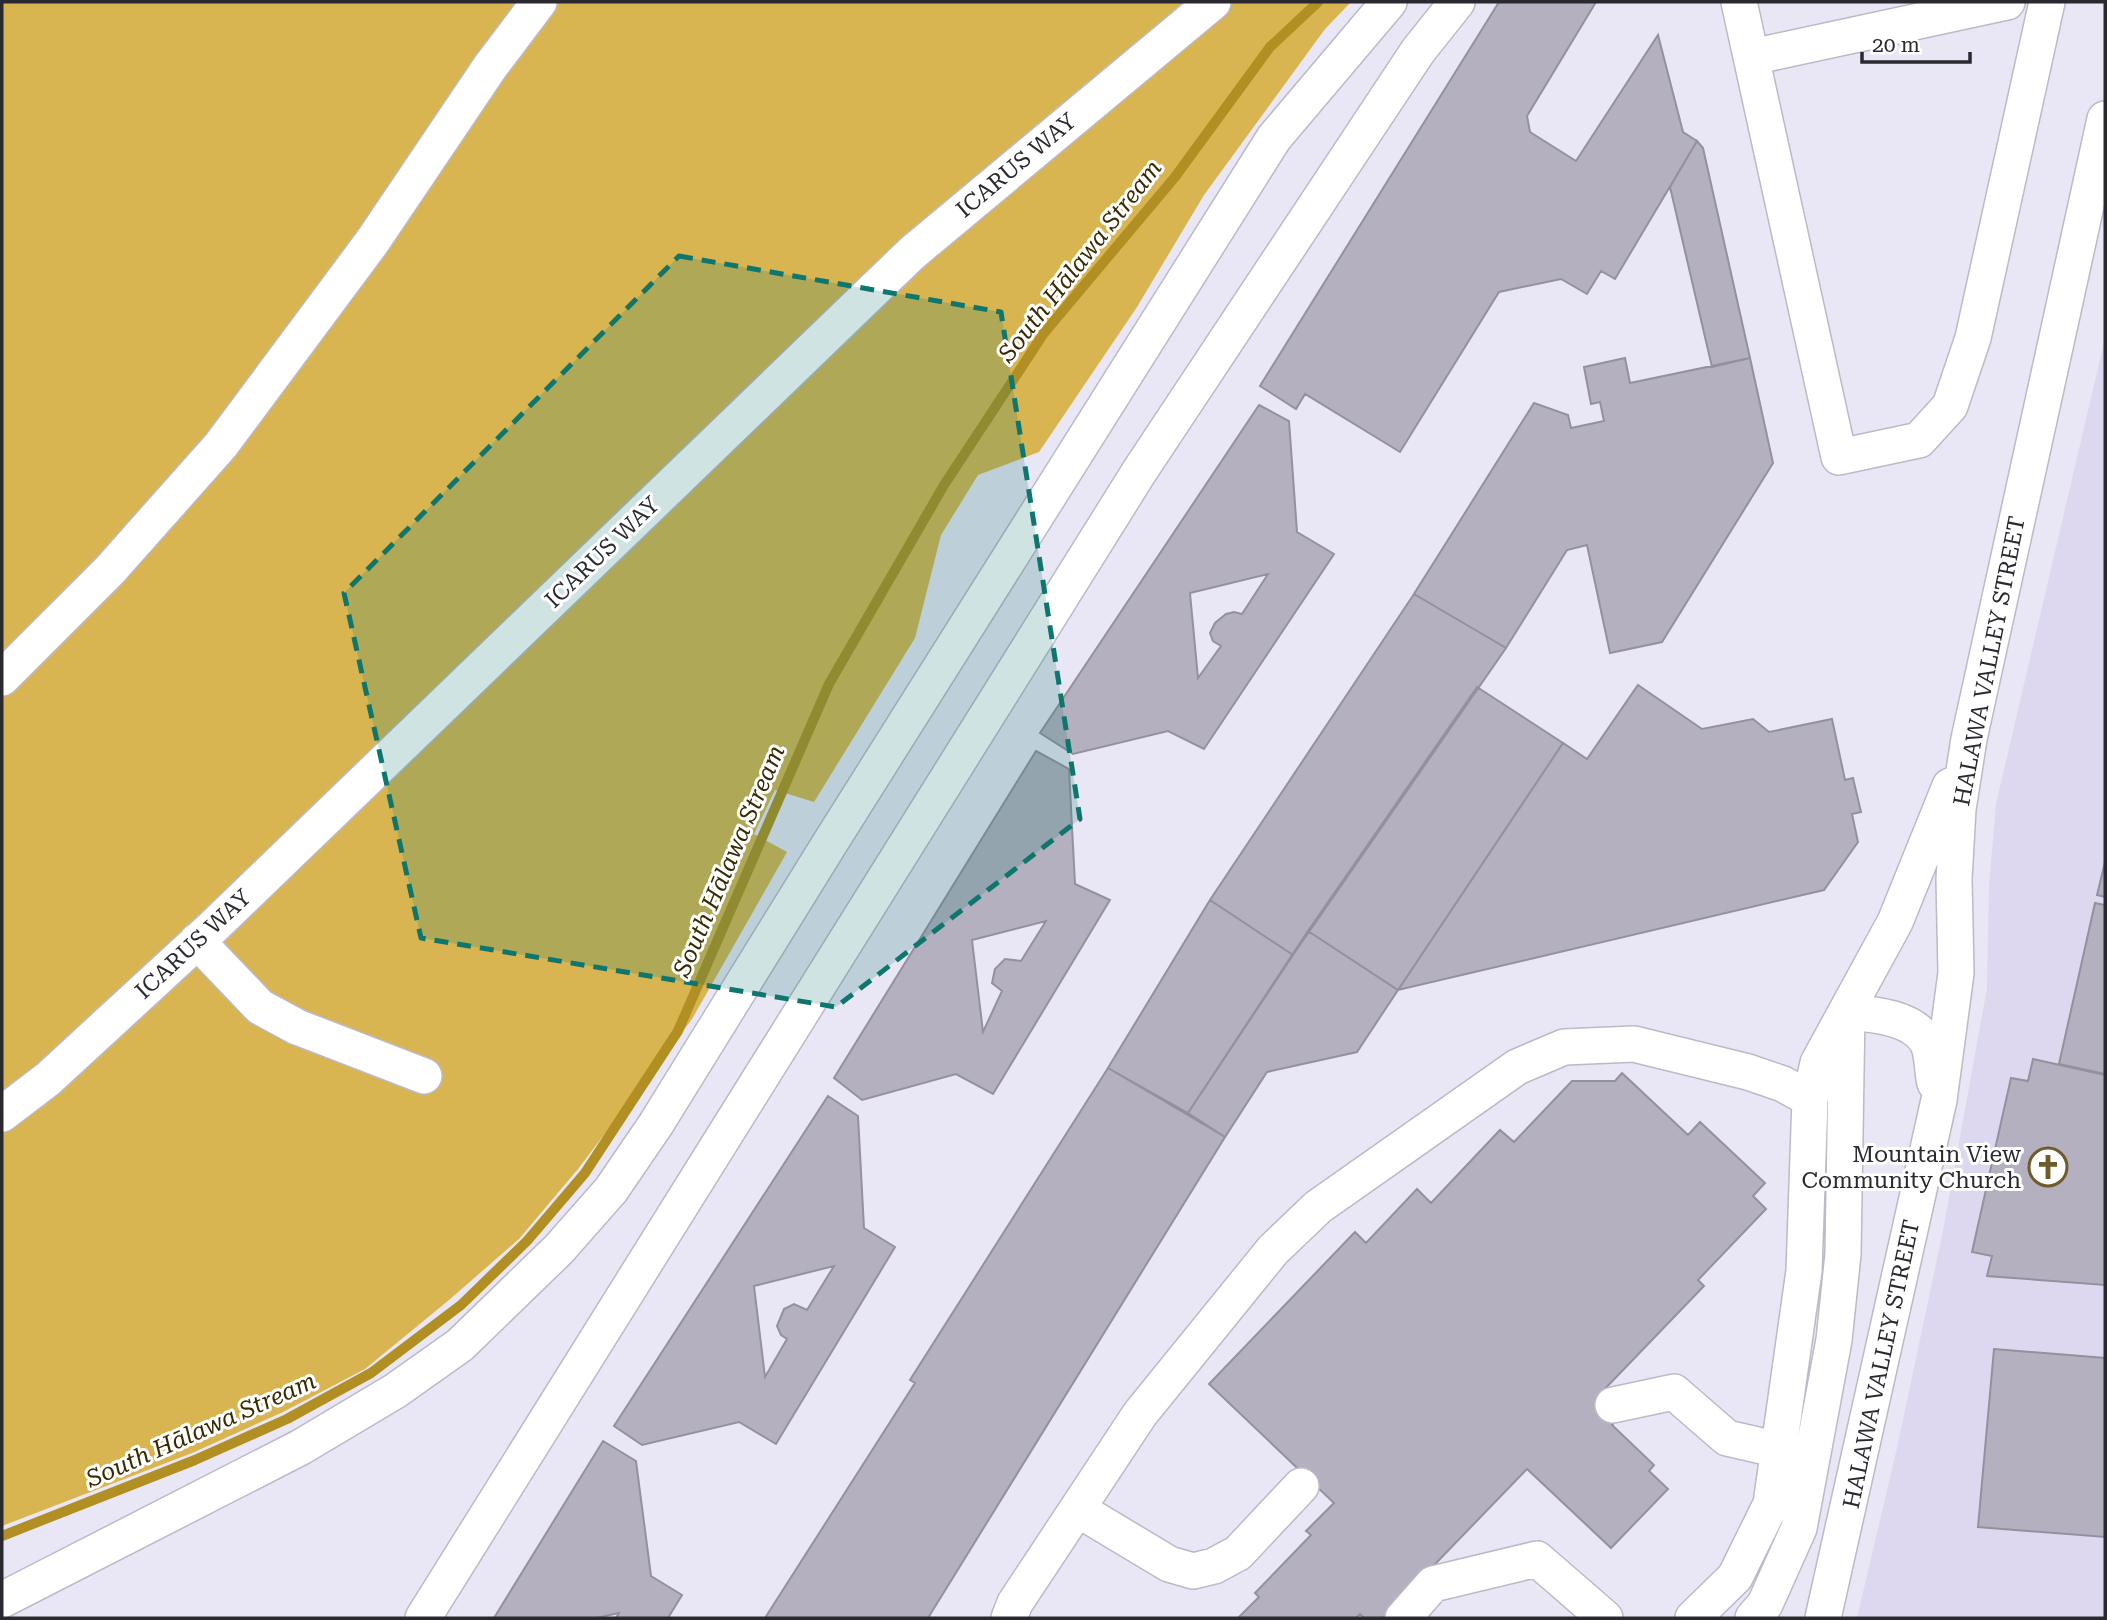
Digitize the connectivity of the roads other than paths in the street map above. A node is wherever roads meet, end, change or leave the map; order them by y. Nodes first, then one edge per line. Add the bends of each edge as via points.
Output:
1 (539, 2) edge
2 (1213, 2) edge
3 (1389, 2) edge
4 (1457, 2) edge
5 (1739, 2) edge
6 (2007, 2) edge
7 (2047, 2) edge
8 (1752, 57) junction
9 (2105, 119) edge
10 (2, 678) edge
11 (1969, 738) junction
12 (197, 941) junction
13 (1847, 1012) junction
14 (424, 1076) dead end
15 (1810, 1100) junction
16 (1939, 1100) junction
17 (2, 1114) edge
18 (1613, 1405) dead end
19 (1779, 1450) junction
20 (1301, 1486) dead end
21 (1079, 1510) junction
22 (2, 1600) edge
23 (423, 1618) edge
24 (1009, 1618) edge
25 (1403, 1618) edge
26 (1605, 1618) edge
27 (1693, 1618) edge
28 (1753, 1618) edge
29 (1823, 1618) edge

1 - 10 street via 372,242 220,445 110,570
2 - 12 street, ICARUS WAY via 912,253
3 - 22 street via 1275,138 611,1191 460,1345 395,1391 301,1447
4 - 23 street via 1403,74 1139,472
5 - 8 street
6 - 8 street
7 - 8 street via 1973,338 1950,406 1919,440 1839,457
9 - 11 street, HALAWA VALLEY STREET
11 - 13 street via 1895,922
11 - 16 street, HALAWA VALLEY STREET via 1956,834 1956,973
12 - 14 street via 260,1007 296,1027
12 - 17 street, ICARUS WAY via 48,1079
13 - 15 street via 1818,1063
13 - 16 street via 1908,1025 1927,1043
13 - 28 street via 1843,1254 1834,1340 1799,1528 1765,1604
15 - 19 street via 1804,1271
15 - 21 street via 1748,1072 1634,1044 1564,1047 1517,1067 1318,1207 1273,1250 1140,1414
16 - 29 street, HALAWA VALLEY STREET
18 - 19 street via 1674,1392 1727,1438
19 - 27 street via 1771,1504 1759,1533 1735,1577
20 - 21 street via 1238,1553 1192,1571 1169,1564
21 - 24 street
25 - 26 street via 1433,1584 1537,1559

